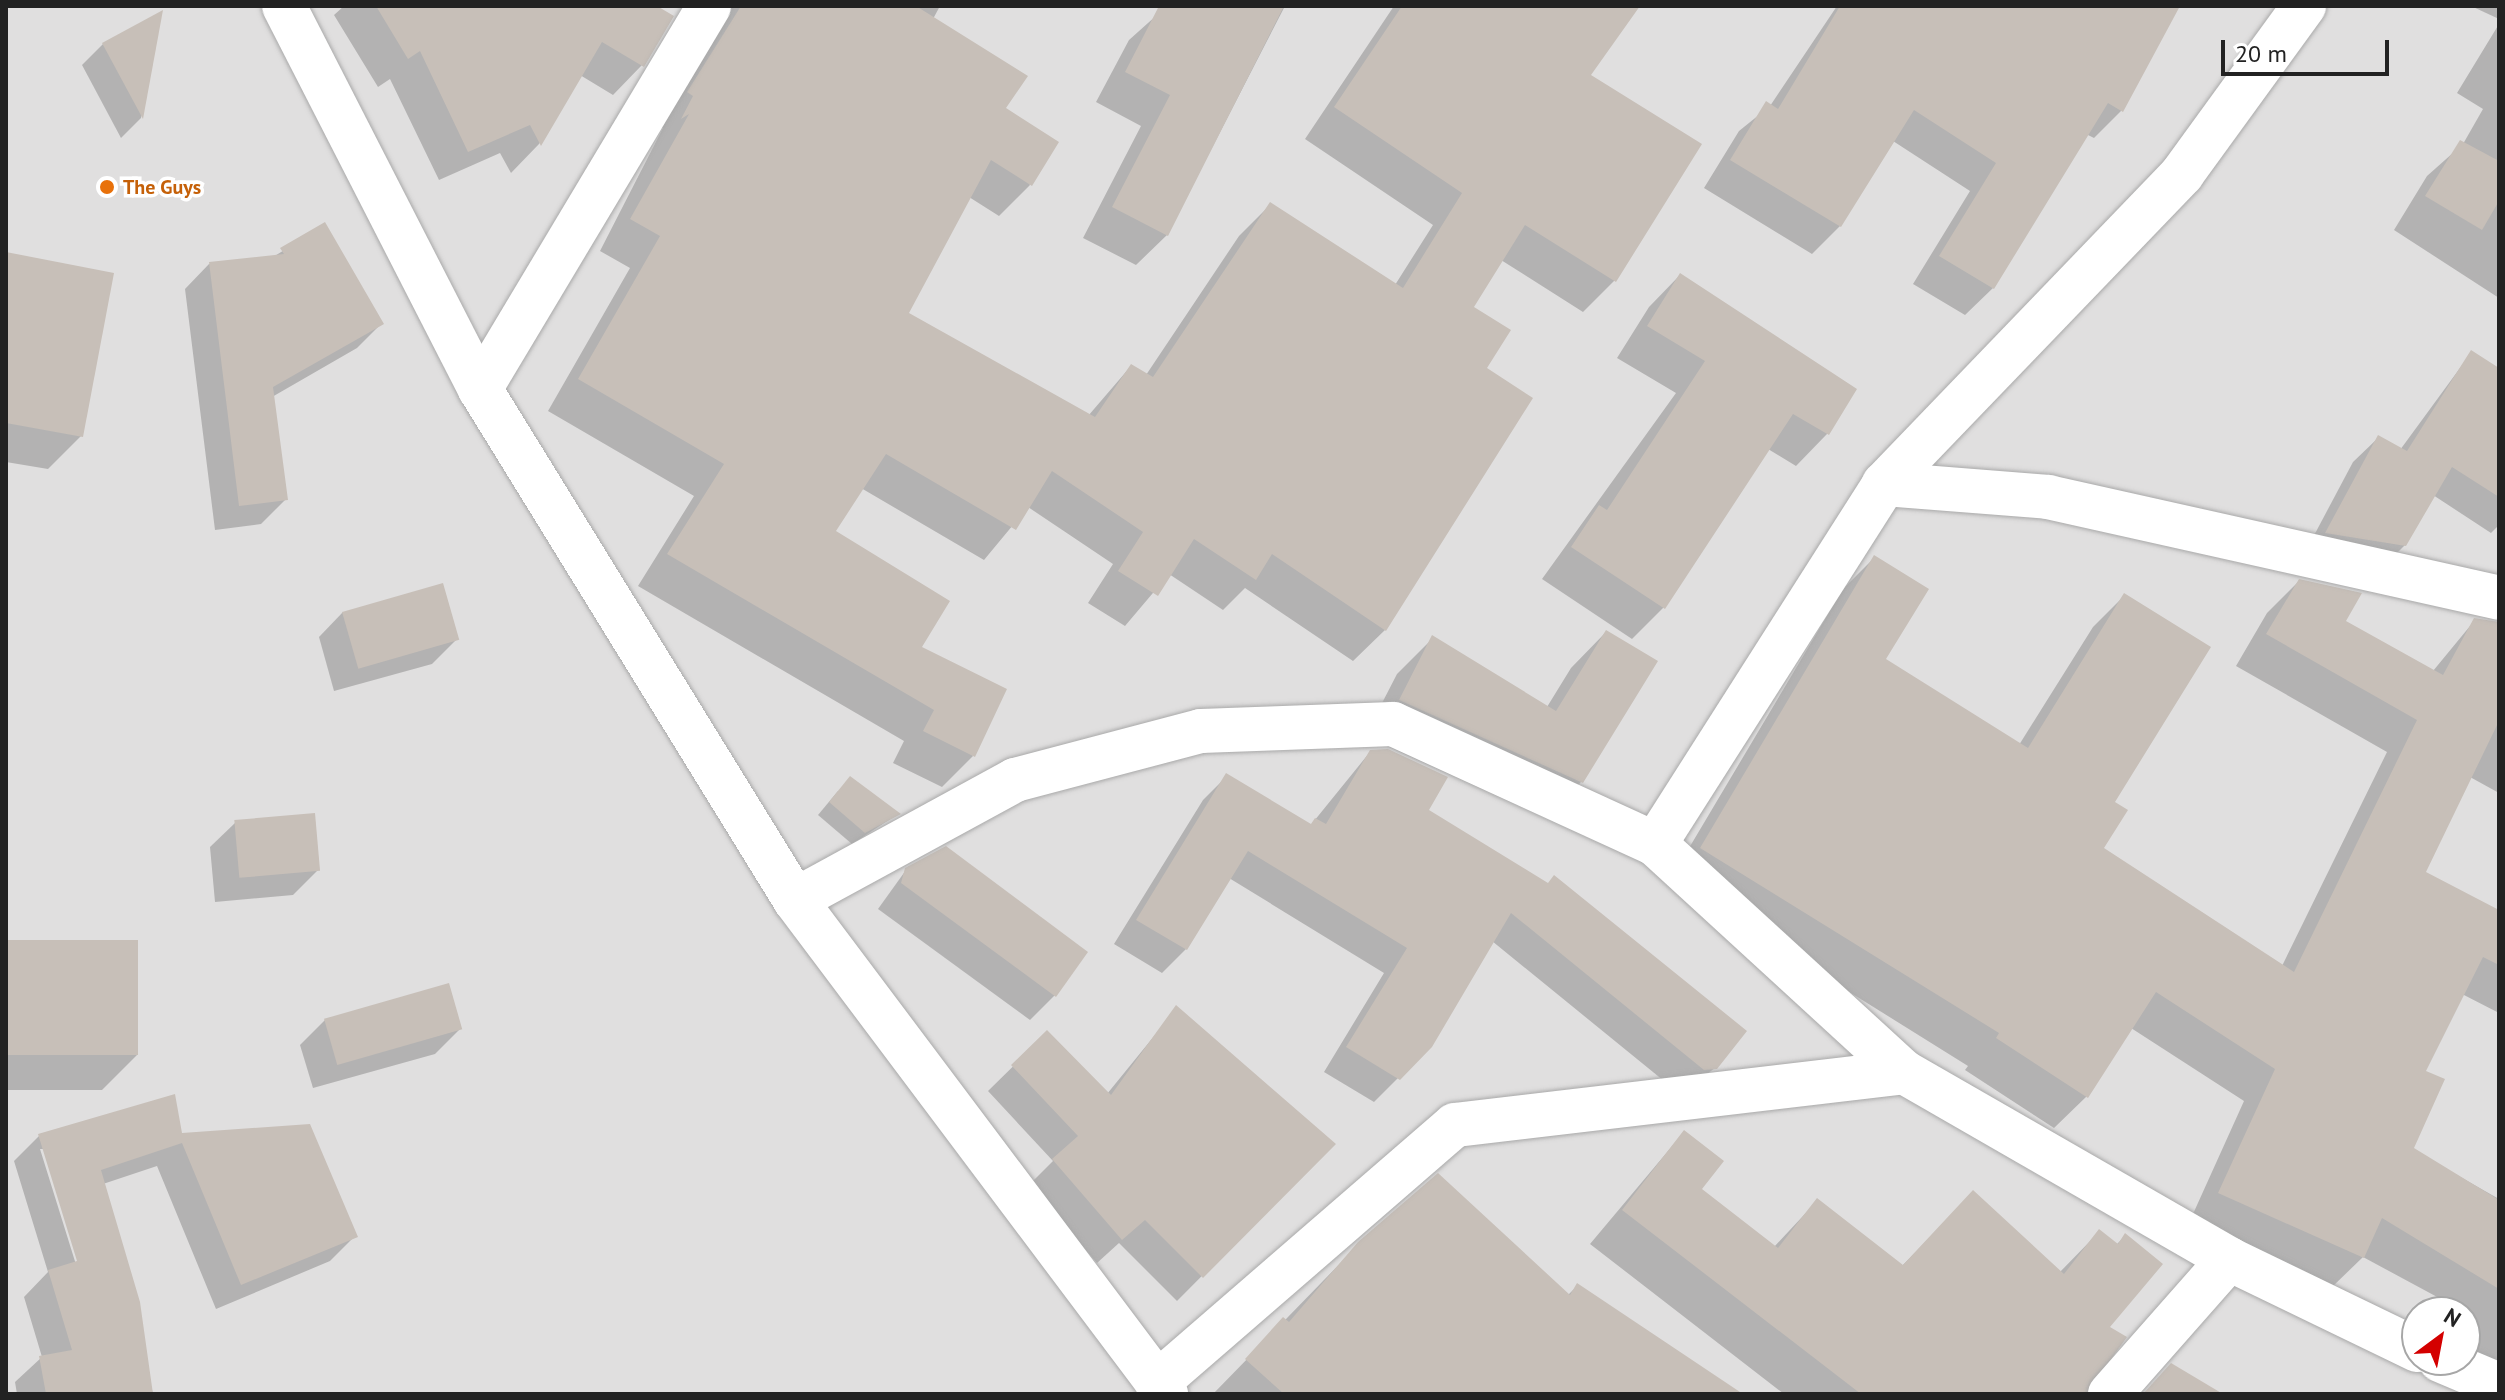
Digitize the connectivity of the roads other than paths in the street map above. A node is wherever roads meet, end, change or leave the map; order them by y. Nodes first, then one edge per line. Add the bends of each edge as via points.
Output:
1 (284, 6) edge
2 (709, 6) edge
3 (2304, 6) edge
4 (480, 389) junction
5 (1884, 484) junction
6 (2499, 598) edge
7 (1655, 844) junction
8 (795, 900) junction
9 (1904, 1072) junction
10 (2229, 1259) junction
11 (2401, 1342) edge
12 (2478, 1376) edge
13 (2499, 1385) edge
14 (1161, 1389) edge
15 (2110, 1394) edge

1 - 4 street
2 - 4 street
3 - 5 street via 2182,174
4 - 8 street
5 - 6 street via 2048,497
5 - 7 street
7 - 8 street via 1393,724 1201,731 1015,780
7 - 9 street
8 - 14 street
9 - 10 street
9 - 14 street via 1455,1125
10 - 11 street
10 - 15 street
12 - 13 street

